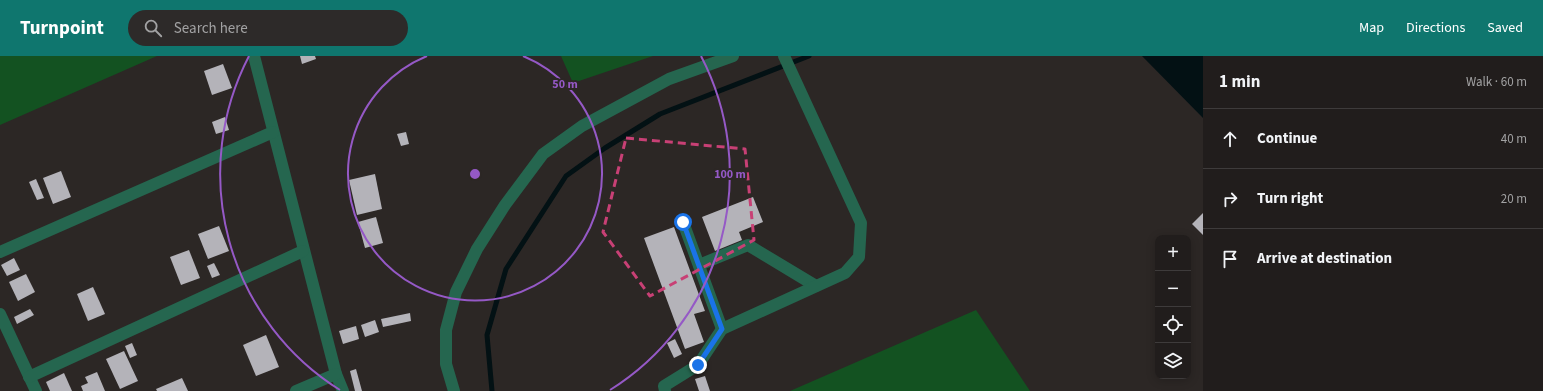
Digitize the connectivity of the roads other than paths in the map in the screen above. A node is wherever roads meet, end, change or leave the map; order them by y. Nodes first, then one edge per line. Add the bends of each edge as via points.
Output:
1 (254, 56) edge
2 (733, 56) edge
3 (784, 56) edge
4 (273, 132) junction
5 (683, 222) dead end
6 (303, 250) junction
7 (0, 252) edge
8 (699, 265) junction
9 (816, 286) junction
10 (0, 314) edge
11 (722, 329) junction
12 (336, 374) junction
13 (29, 377) junction
14 (36, 391) edge
15 (296, 391) edge
16 (343, 391) edge
17 (454, 391) edge
18 (665, 391) edge

1 - 4 street
2 - 17 street via 669,79 582,126 543,154 504,205 477,249 456,292 446,330 446,364
3 - 9 street via 861,223 859,257 845,273
4 - 6 street
4 - 7 street
5 - 8 street
6 - 12 street
6 - 13 street
8 - 9 street via 748,245
8 - 11 street
9 - 11 street
10 - 13 street
11 - 18 street via 698,365 664,386
12 - 15 street
12 - 16 street
13 - 14 street

